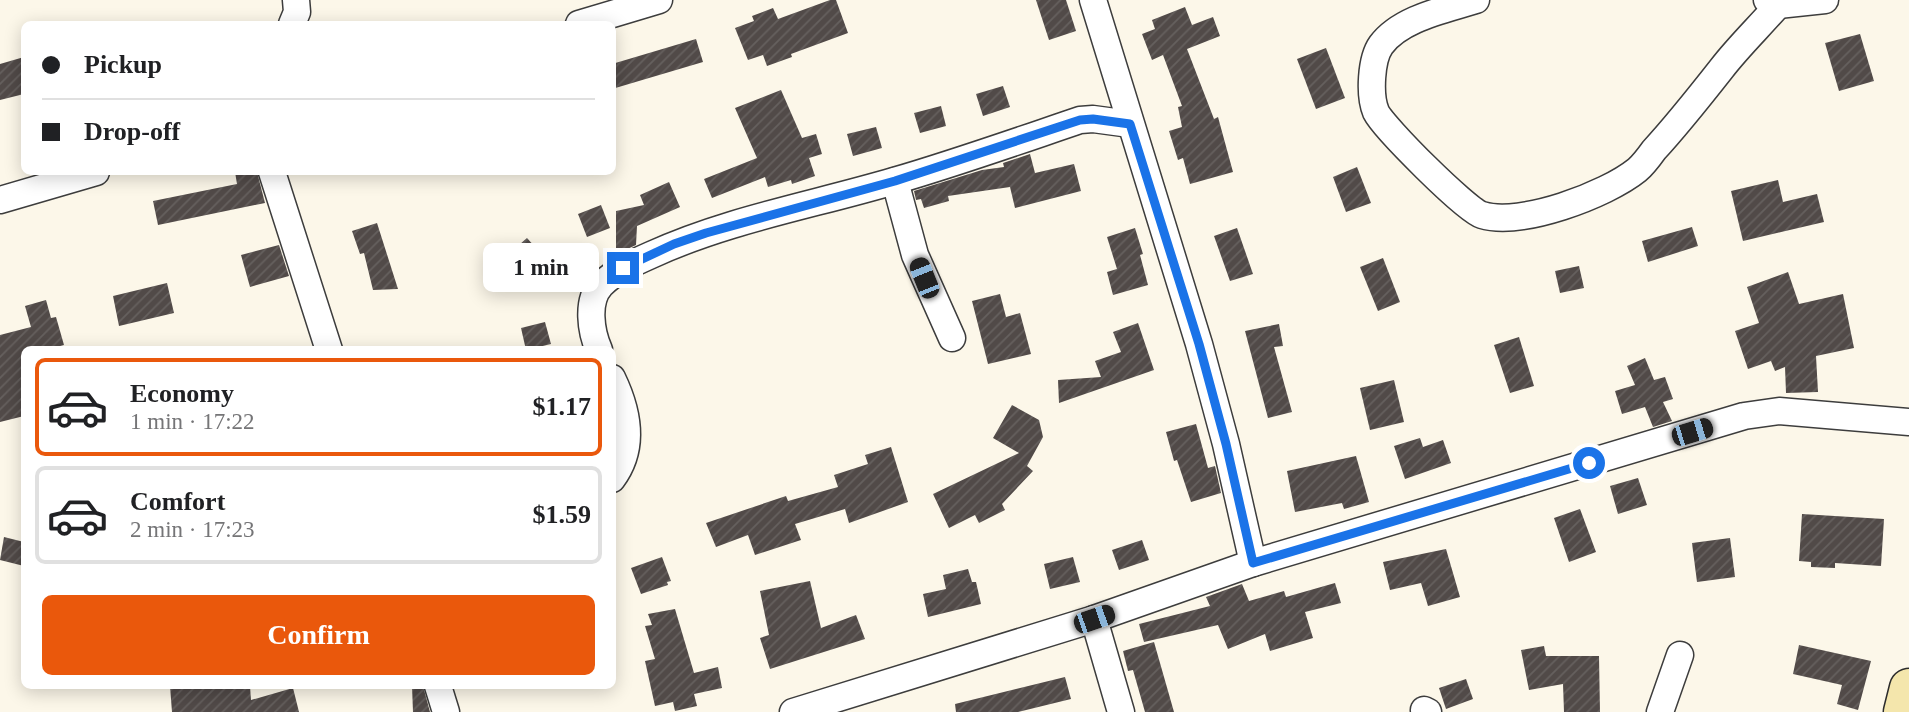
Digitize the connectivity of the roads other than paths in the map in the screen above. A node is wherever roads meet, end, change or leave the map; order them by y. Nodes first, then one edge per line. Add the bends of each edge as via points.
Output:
1 (296, 0) edge
2 (659, 0) edge
3 (1093, 0) edge
4 (1476, 0) edge
5 (1825, 0) edge
6 (1773, 2) edge
7 (293, 21) edge
8 (589, 21) edge
9 (1130, 124) junction
10 (86, 175) edge
11 (272, 175) edge
12 (895, 181) junction
13 (0, 200) edge
14 (952, 338) dead end
15 (328, 346) edge
16 (597, 346) edge
17 (616, 386) edge
18 (1909, 422) edge
19 (616, 474) edge
20 (1253, 563) junction
21 (1094, 619) junction
22 (1680, 655) dead end
23 (1909, 688) edge
24 (439, 689) edge
25 (446, 712) edge
26 (793, 712) edge
27 (1121, 712) edge
28 (1660, 712) edge
29 (1903, 712) edge

1 - 7 street
2 - 8 street
3 - 9 street
4 - 6 street via 1396,29 1380,46 1372,87 1376,111 1458,199 1480,215 1505,218 1545,213 1636,170 1670,134
5 - 6 street
9 - 12 street via 1080,120
9 - 20 street via 1199,344
10 - 13 street
11 - 15 street
12 - 14 street via 915,255
12 - 16 street via 706,233 623,268 599,287 590,311
17 - 19 street via 628,423 628,446
18 - 20 street via 1779,411 1744,416
20 - 21 street
21 - 26 street
21 - 27 street
22 - 28 street
23 - 29 street
24 - 25 street

